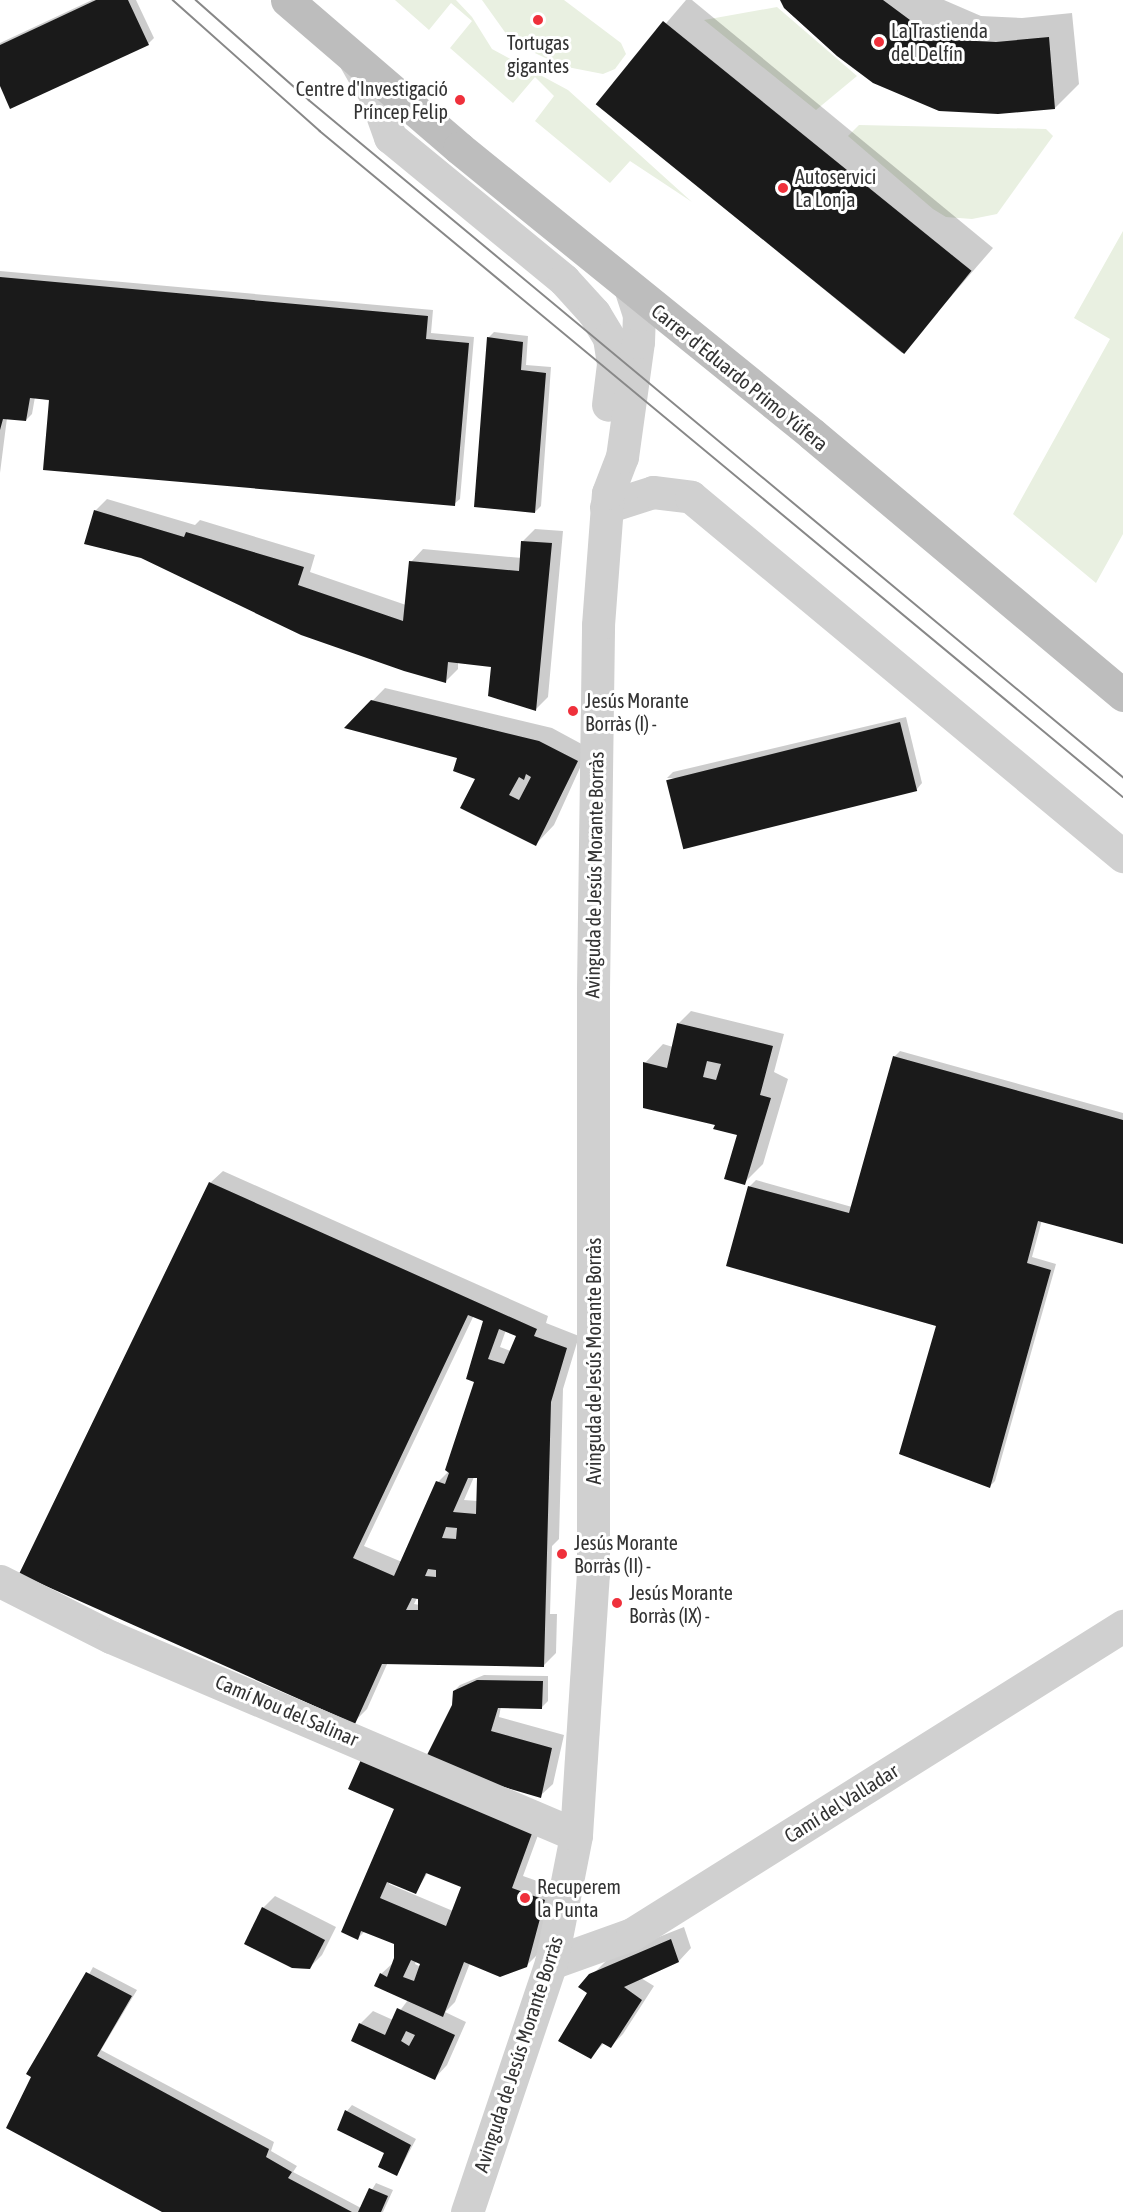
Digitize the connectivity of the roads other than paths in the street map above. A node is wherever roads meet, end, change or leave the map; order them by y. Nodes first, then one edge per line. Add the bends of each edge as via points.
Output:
1 (288, 0) edge
2 (355, 60) junction
3 (630, 287) junction
4 (609, 338) joint
5 (607, 500) junction
6 (1123, 695) edge
7 (1123, 856) edge
8 (0, 1581) edge
9 (1123, 1626) edge
10 (576, 1835) junction
11 (551, 1963) junction
12 (467, 2212) edge

1 - 2 main road, Carrer d'Eduardo Primo Yúfera
2 - 3 main road, Carrer d'Eduardo Primo Yúfera
2 - 4 street, Carrer d'Eduardo Primo Yúfera via 375,95 390,137 564,280 594,313
3 - 5 street, Avinguda de Jesús Morante Borràs via 639,315 638,342 623,449
3 - 6 main road, Carrer d'Eduardo Primo Yúfera
4 - 5 street, Avinguda de Jesús Morante Borràs via 613,364 603,460
5 - 7 street via 653,492 691,497
5 - 10 street, Avinguda de Jesús Morante Borràs via 598,625 593,987 593,1574
8 - 10 street, Camí Nou del Salinar via 111,1637
9 - 11 street, Camí del Valladar via 633,1934
10 - 11 street, Avinguda de Jesús Morante Borràs
11 - 12 street, Avinguda de Jesús Morante Borràs

